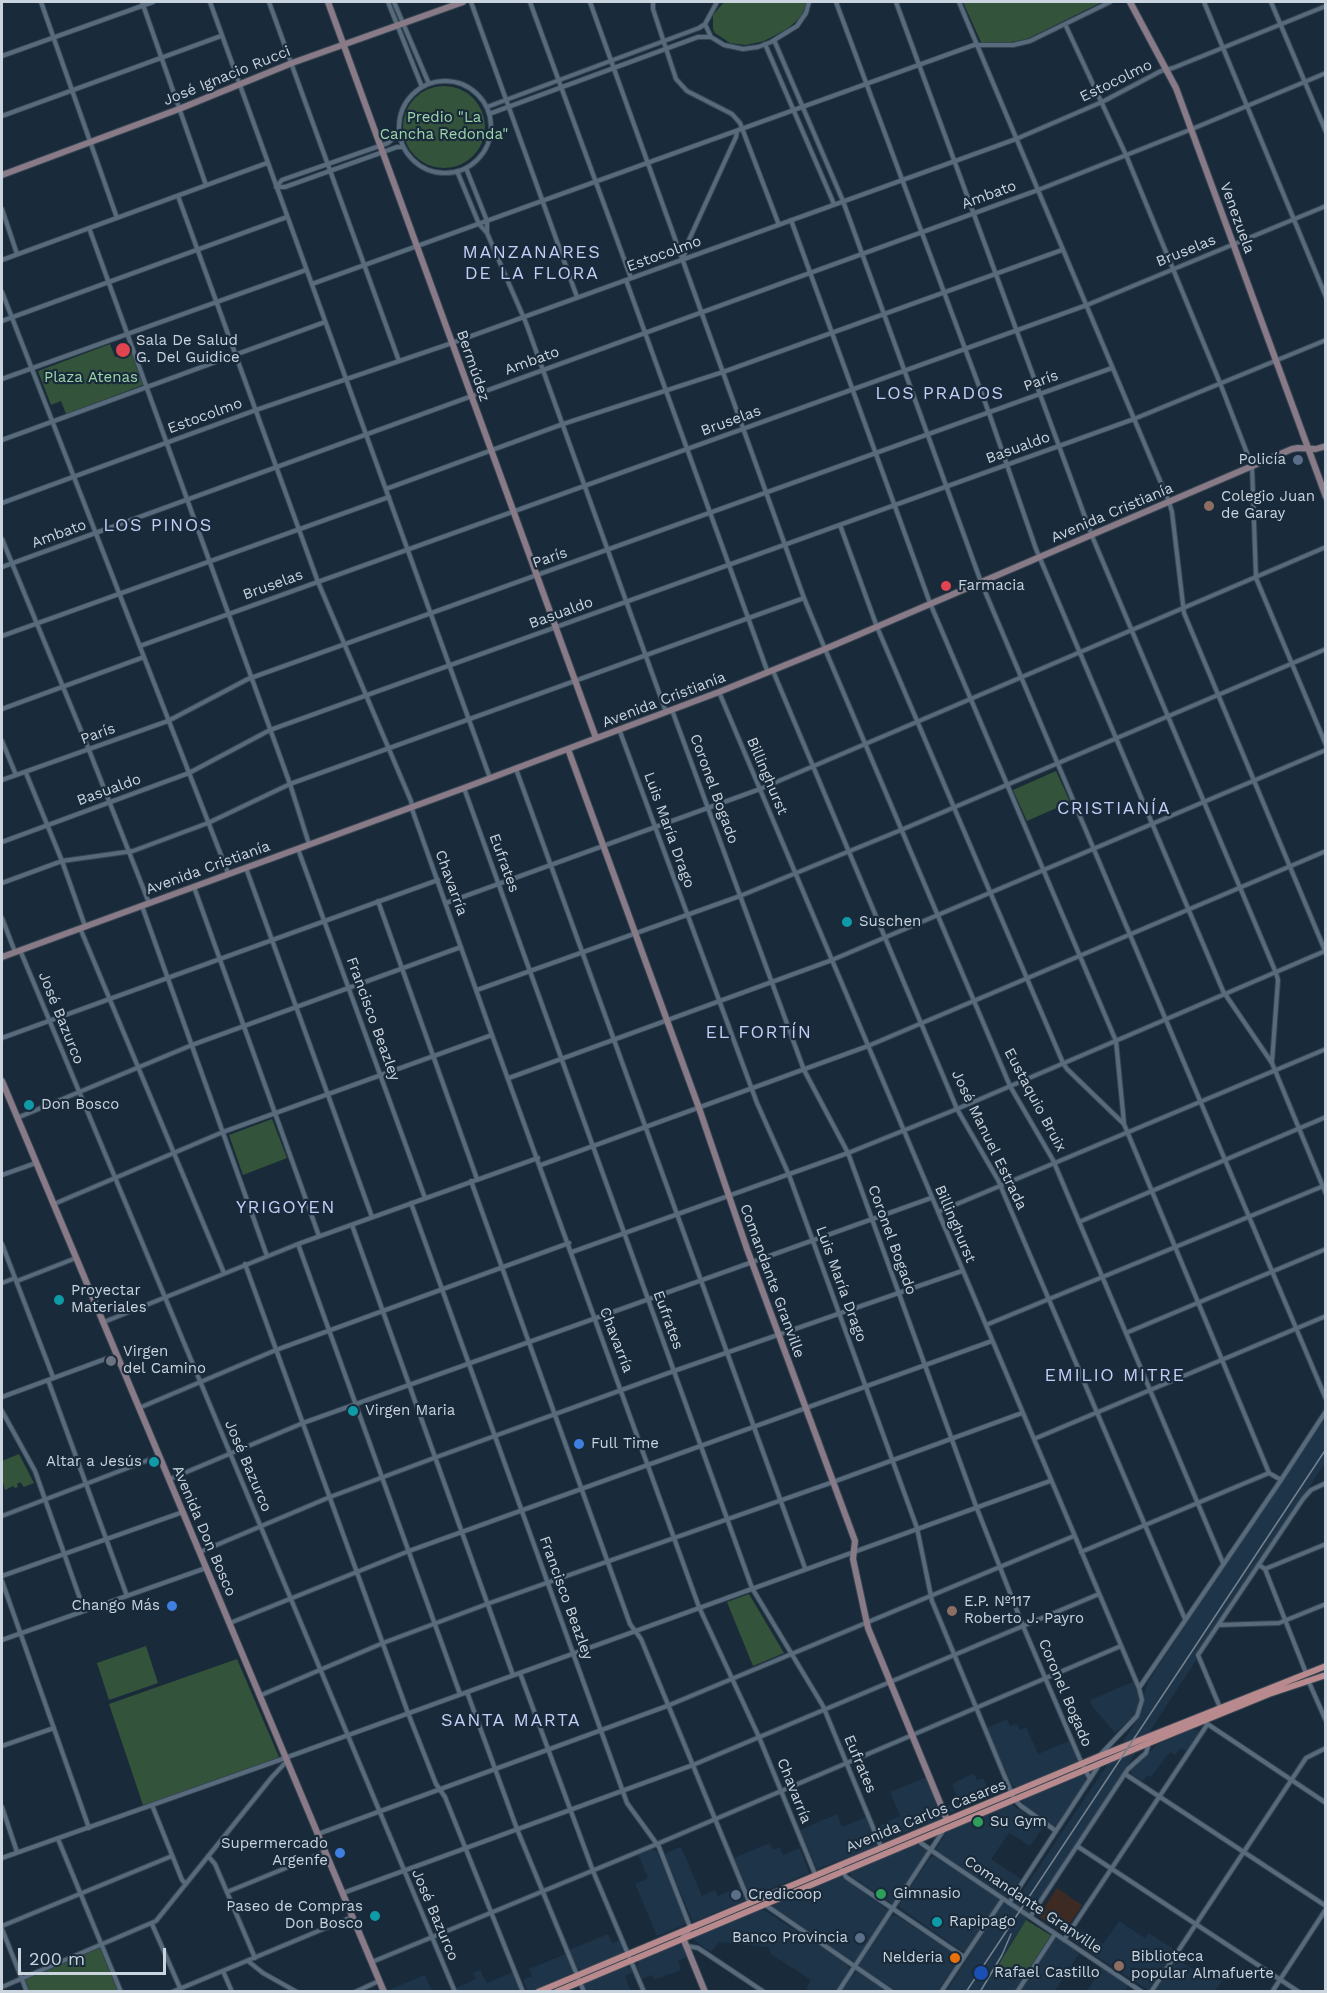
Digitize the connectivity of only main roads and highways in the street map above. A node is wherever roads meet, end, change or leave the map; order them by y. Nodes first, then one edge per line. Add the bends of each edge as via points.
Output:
1 (1326, 1666) edge
2 (1326, 1675) edge
3 (1307, 1677) junction
4 (1204, 1720) junction
5 (1083, 1767) junction
6 (1013, 1796) junction
7 (917, 1836) junction
8 (840, 1868) junction
9 (630, 1957) junction
10 (578, 1978) junction
11 (538, 1992) edge
12 (556, 1992) edge

1 - 3 main road, Avenida Carlos Casares
2 - 3 main road, Avenida Carlos Casares
3 - 4 main road, Avenida Carlos Casares
4 - 5 main road, Avenida Carlos Casares via 1100,1764
4 - 5 main road, Avenida Carlos Casares via 1100,1756
5 - 6 main road, Avenida Carlos Casares
6 - 7 main road, Avenida Carlos Casares via 947,1820
6 - 7 main road, Avenida Carlos Casares via 945,1828
7 - 8 main road, Avenida Carlos Casares
7 - 8 main road, Avenida Carlos Casares via 881,1847
8 - 9 main road, Avenida Carlos Casares via 753,1910
8 - 9 main road, Avenida Carlos Casares via 815,1874
9 - 10 main road, Avenida Carlos Casares
10 - 11 main road, Avenida Carlos Casares
10 - 12 main road, Avenida Carlos Casares

